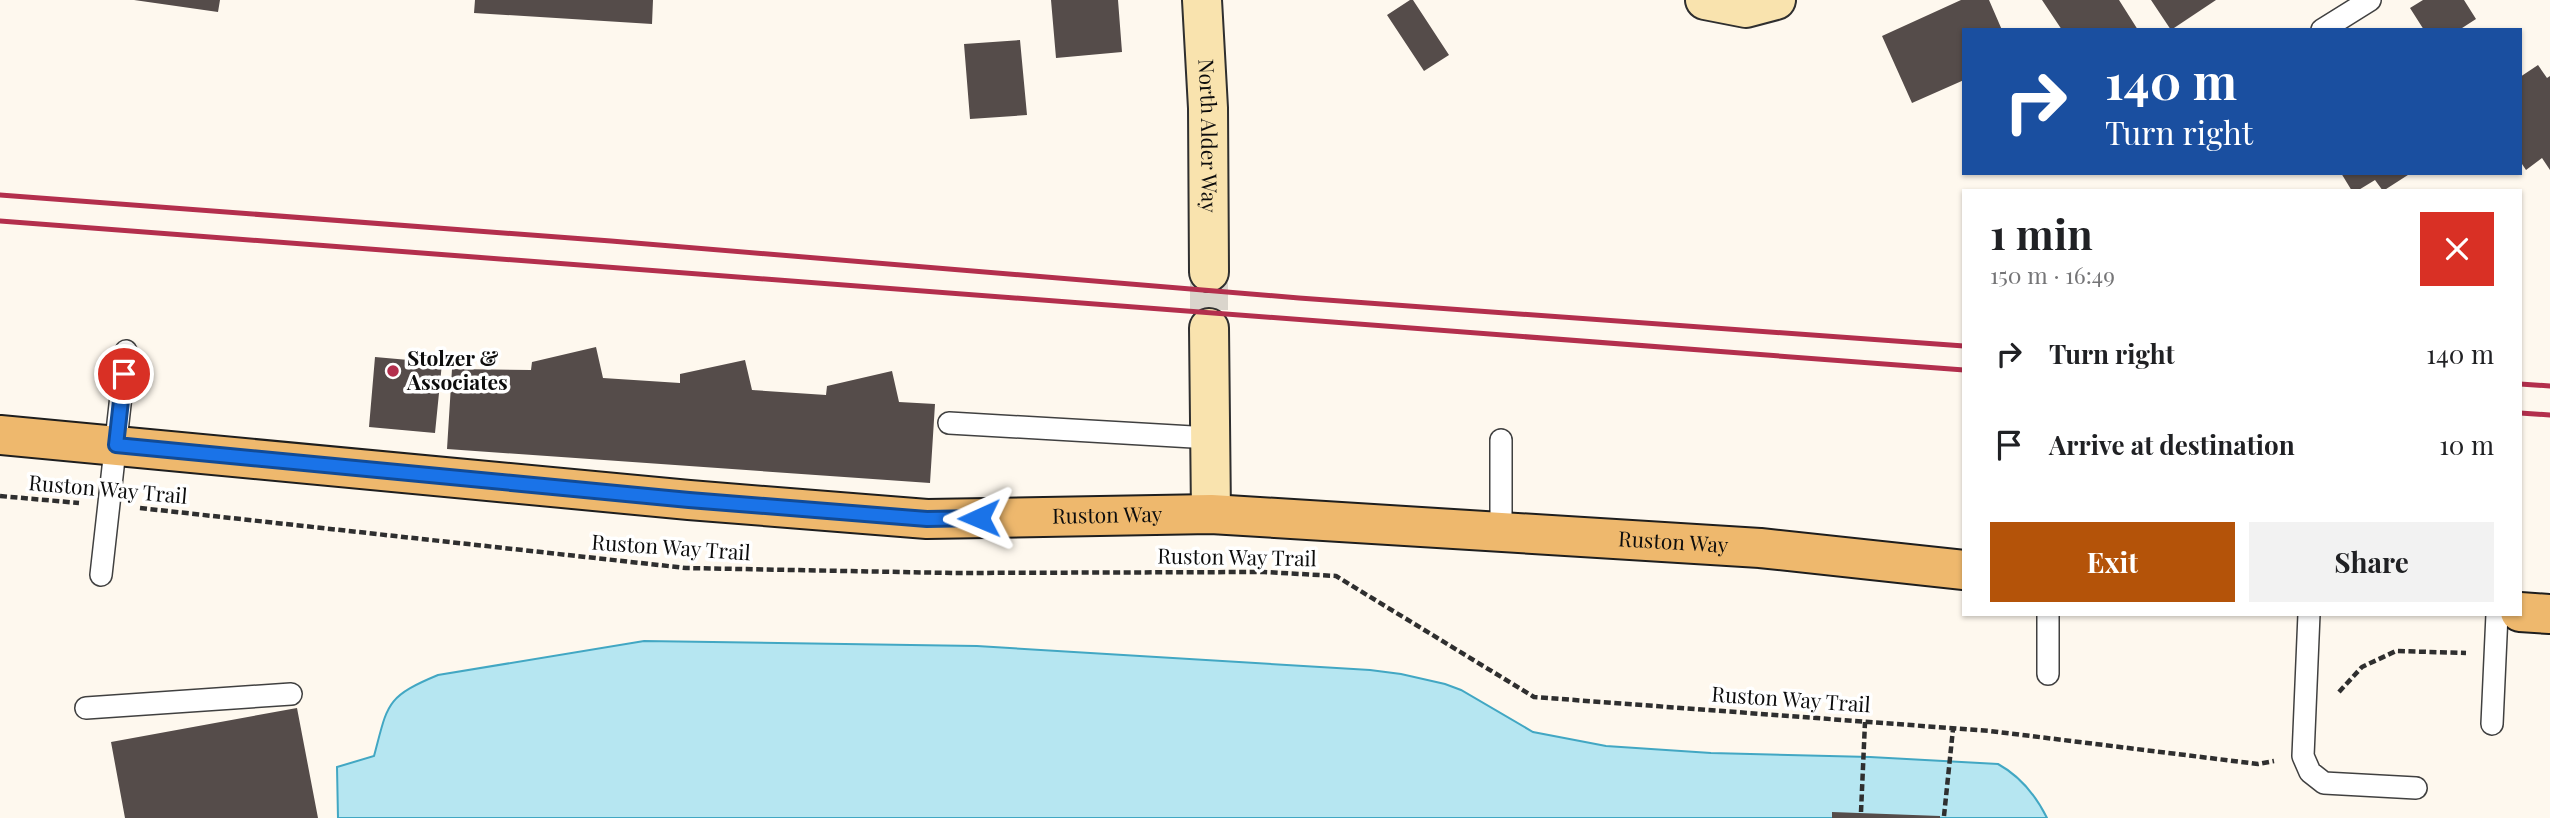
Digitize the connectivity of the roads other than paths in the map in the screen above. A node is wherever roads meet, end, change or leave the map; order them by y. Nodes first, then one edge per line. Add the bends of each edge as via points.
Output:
1 (1202, 0) edge
2 (1705, 0) edge
3 (1776, 0) edge
4 (2370, 0) edge
5 (2325, 28) edge
6 (1209, 272) tunnel mouth
7 (1209, 328) tunnel mouth
8 (126, 351) dead end
9 (948, 423) dead end
10 (0, 435) edge
11 (1210, 438) junction
12 (1501, 440) dead end
13 (116, 445) junction
14 (1211, 514) junction
15 (1501, 533) junction
16 (1962, 570) edge
17 (101, 575) dead end
18 (2522, 612) edge
19 (2550, 614) edge
20 (2048, 616) edge
21 (2309, 616) edge
22 (2497, 616) edge
23 (2048, 674) dead end
24 (291, 694) dead end
25 (86, 708) dead end
26 (2492, 724) dead end
27 (2416, 788) dead end

1 - 6 street, North Alder Way
2 - 3 street via 1746,8
4 - 5 lane
7 - 11 street
8 - 13 lane
9 - 11 lane
10 - 13 main road, Ruston Way
11 - 14 street
12 - 15 lane
13 - 14 main road, Ruston Way via 927,519
13 - 17 lane
14 - 15 main road, Ruston Way
15 - 16 main road, Ruston Way via 1760,548
18 - 19 main road
20 - 23 lane
21 - 27 lane via 2303,756 2310,772 2324,783
22 - 26 lane
24 - 25 lane

